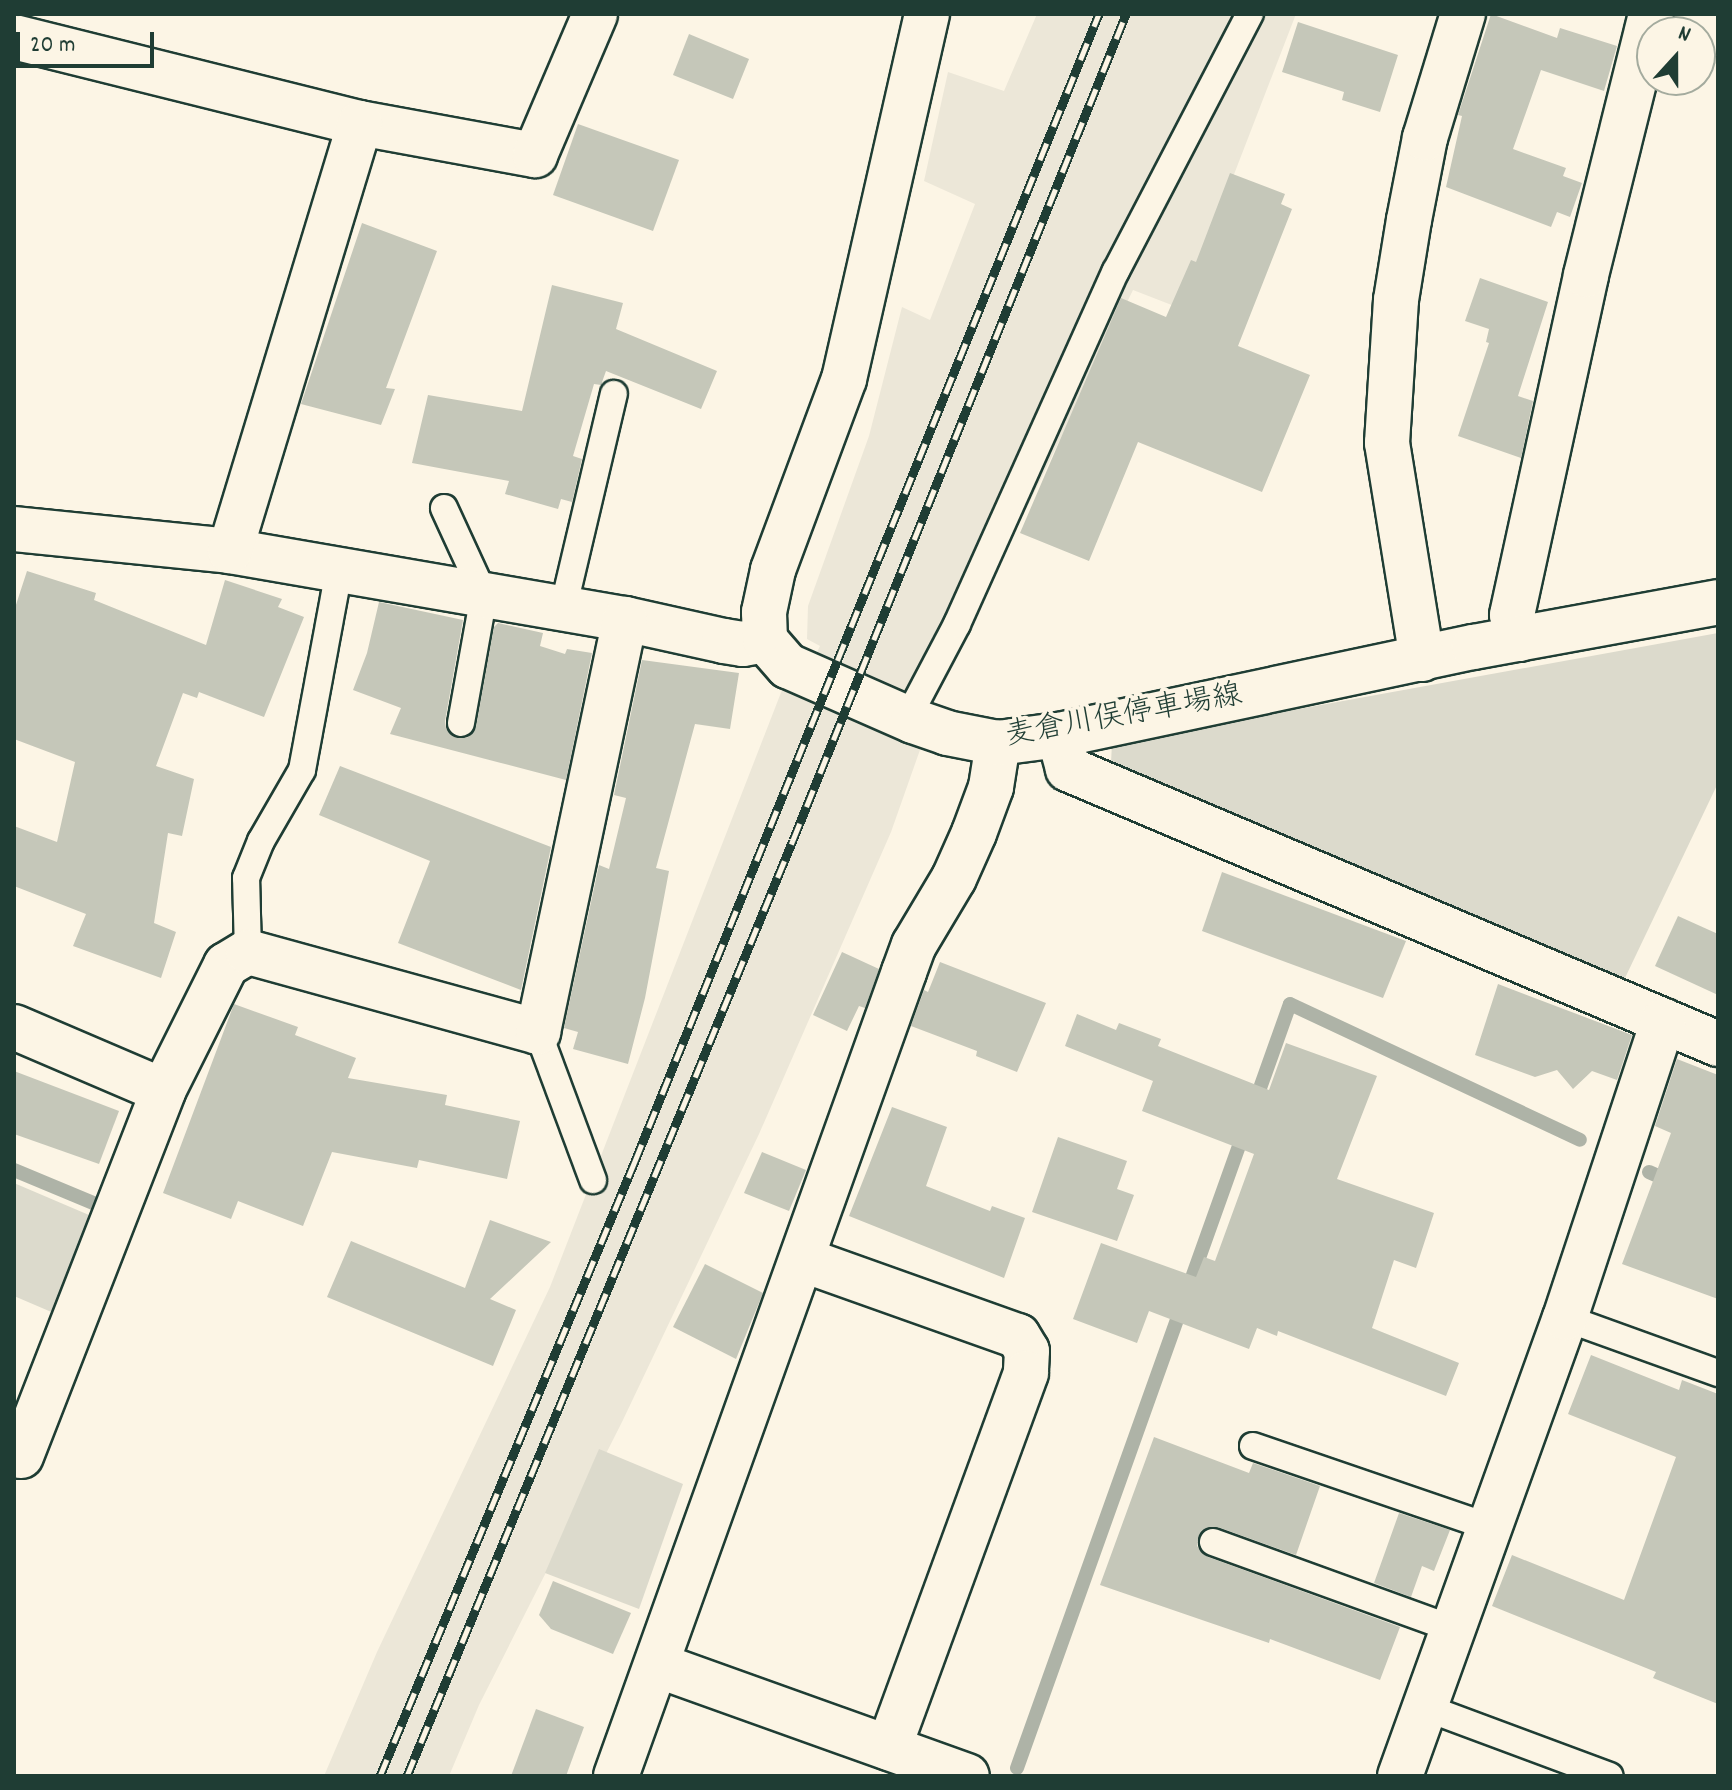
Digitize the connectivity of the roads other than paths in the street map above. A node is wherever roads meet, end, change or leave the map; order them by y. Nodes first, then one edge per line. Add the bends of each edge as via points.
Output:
1 (595, 14) edge
2 (927, 14) edge
3 (1250, 14) edge
4 (1463, 14) edge
5 (1651, 14) edge
6 (76, 32) edge
7 (14, 37) edge
8 (360, 123) junction
9 (614, 394) dead end
10 (444, 508) dead end
11 (14, 529) edge
12 (230, 551) junction
13 (339, 570) junction
14 (484, 595) junction
15 (1718, 602) edge
16 (563, 609) junction
17 (625, 619) junction
18 (1519, 639) junction
19 (765, 640) junction
20 (1422, 659) junction
21 (907, 719) junction
22 (461, 723) dead end
23 (1059, 735) junction
24 (998, 743) junction
25 (248, 952) junction
26 (1663, 1021) junction
27 (14, 1027) edge
28 (538, 1032) junction
29 (1718, 1044) edge
30 (163, 1091) junction
31 (593, 1180) dead end
32 (804, 1260) junction
33 (1565, 1318) junction
34 (1718, 1373) edge
35 (1253, 1446) dead end
36 (21, 1456) dead end
37 (1489, 1527) junction
38 (1213, 1542) dead end
39 (1451, 1628) junction
40 (657, 1665) junction
41 (1424, 1707) junction
42 (889, 1748) junction
43 (616, 1776) edge
44 (967, 1776) edge
45 (1400, 1776) edge
46 (1610, 1776) edge

1 - 8 street via 535,155
2 - 19 street via 844,379 773,570 764,612
3 - 21 lane via 1116,271 957,624
4 - 20 street via 1425,138 1396,300 1387,443
5 - 18 street via 1586,275 1512,615
6 - 7 street
6 - 8 street
8 - 12 street
9 - 16 lane
10 - 14 lane
11 - 12 street
12 - 13 street
13 - 14 street
13 - 25 lane via 302,770 246,878
14 - 16 street
14 - 22 lane
15 - 18 street, 麦倉川俣停車場線
16 - 17 street
17 - 19 street via 743,644
17 - 28 street
18 - 20 street, 麦倉川俣停車場線
19 - 21 street, 麦倉川俣停車場線 via 788,666
20 - 23 street, 麦倉川俣停車場線
21 - 24 street, 麦倉川俣停車場線
23 - 24 street, 麦倉川俣停車場線
23 - 26 street via 1068,769
24 - 32 street via 991,787 974,833 914,945
25 - 28 street
25 - 30 street via 226,965
26 - 29 street
26 - 33 street
27 - 30 street
28 - 31 lane
30 - 36 street
32 - 40 street
32 - 42 street via 1018,1336 1027,1351 1026,1373
33 - 34 lane
33 - 37 street
35 - 37 lane
37 - 39 street
38 - 39 lane
39 - 41 street
40 - 42 street
40 - 43 street
41 - 45 street
41 - 46 lane
42 - 44 street

